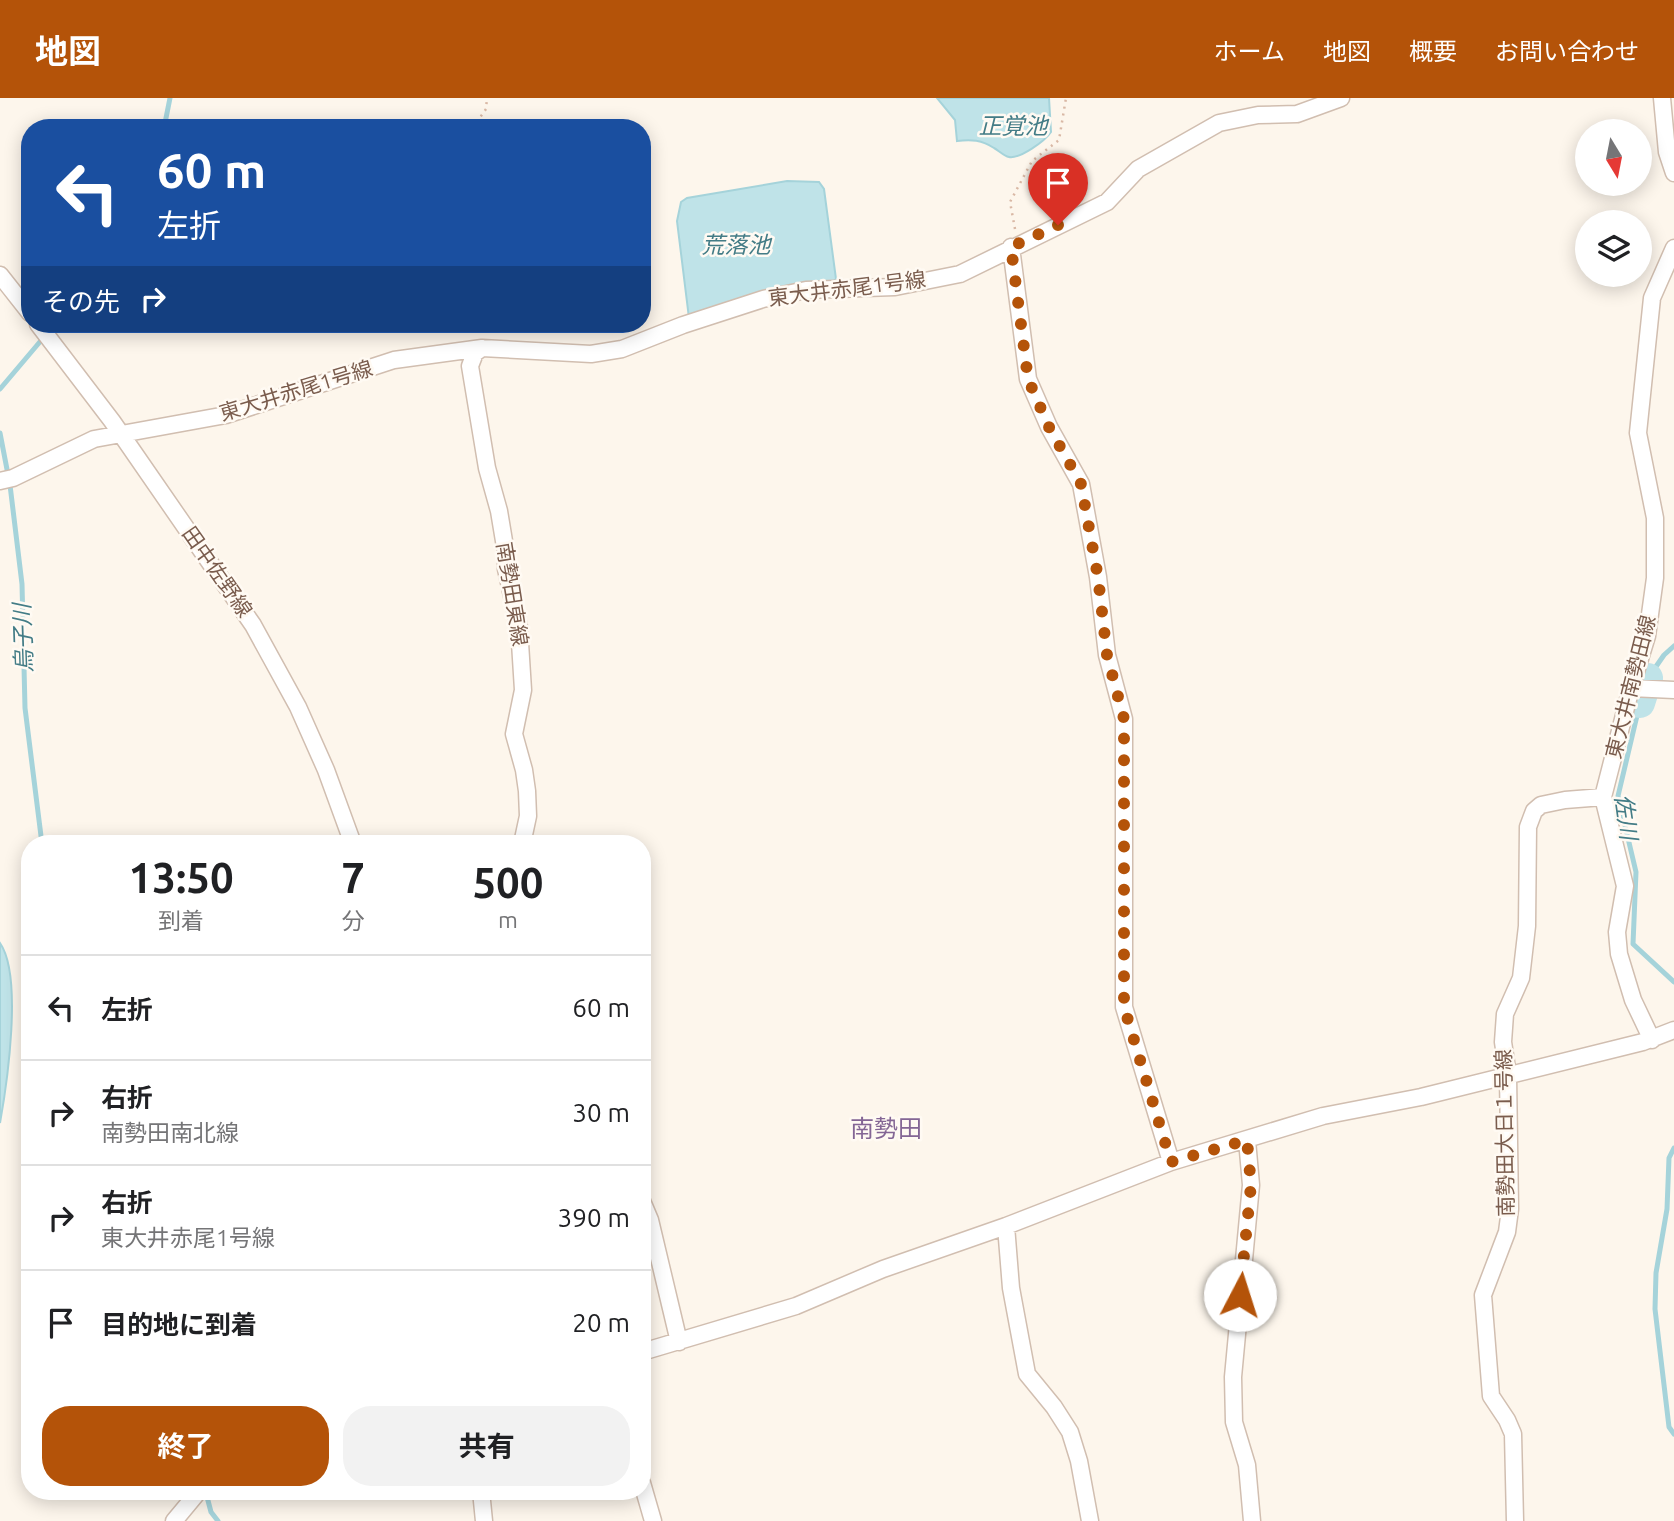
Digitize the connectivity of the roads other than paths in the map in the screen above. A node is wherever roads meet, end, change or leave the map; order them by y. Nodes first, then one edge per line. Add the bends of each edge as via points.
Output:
1 (1341, 98) edge
2 (1662, 98) edge
3 (1674, 173) edge
4 (1011, 247) junction
5 (1674, 248) edge
6 (0, 275) edge
7 (21, 302) edge
8 (45, 333) edge
9 (482, 348) junction
10 (120, 433) junction
11 (6, 480) edge
12 (1641, 688) junction
13 (1674, 690) edge
14 (1603, 797) junction
15 (350, 835) edge
16 (524, 835) edge
17 (1674, 1030) edge
18 (1651, 1040) junction
19 (1508, 1075) junction
20 (1247, 1140) junction
21 (1171, 1162) junction
22 (651, 1225) edge
23 (1006, 1226) junction
24 (679, 1342) junction
25 (651, 1350) edge
26 (191, 1500) edge
27 (482, 1500) edge
28 (647, 1500) edge
29 (174, 1521) edge
30 (484, 1521) edge
31 (653, 1521) edge
32 (1090, 1521) edge
33 (1252, 1521) edge
34 (1515, 1521) edge

1 - 4 street, 東大井赤尾1号線 via 1297,114 1258,114 1219,123 1138,169 1107,202
2 - 3 street via 1667,152
4 - 9 street, 東大井赤尾1号線 via 960,274 895,287 806,290 763,299 622,349 591,354
4 - 21 street via 1028,379 1081,484 1107,655 1124,719 1124,1007
5 - 12 street, 東大井南勢田線 via 1652,298 1638,433 1655,518 1655,578
6 - 7 street
8 - 10 street, 田中佐野線
9 - 10 street, 東大井赤尾1号線 via 394,360 226,415
9 - 16 street, 南勢田東線 via 470,366 523,665 514,734 527,791
10 - 11 street, 東大井赤尾1号線 via 74,447
10 - 15 street, 田中佐野線 via 253,625 298,707
12 - 13 street
12 - 14 street, 東大井南勢田線
14 - 18 street, 東大井南勢田線 via 1625,886 1617,932 1619,954
14 - 19 street, 南勢田大日１号線 via 1541,804 1528,827 1527,926 1521,978 1505,1014
17 - 18 street
18 - 19 street
19 - 20 street via 1323,1116
19 - 34 street, 南勢田大日１号線 via 1510,1209 1507,1232 1483,1295 1491,1396 1513,1434
20 - 21 street
20 - 33 street via 1251,1185 1233,1377 1234,1422 1247,1465
21 - 23 street
22 - 24 street
23 - 24 street via 883,1269 796,1306
23 - 32 street via 1011,1288 1027,1374 1070,1432
24 - 25 street
26 - 29 street
27 - 30 street
28 - 31 street

